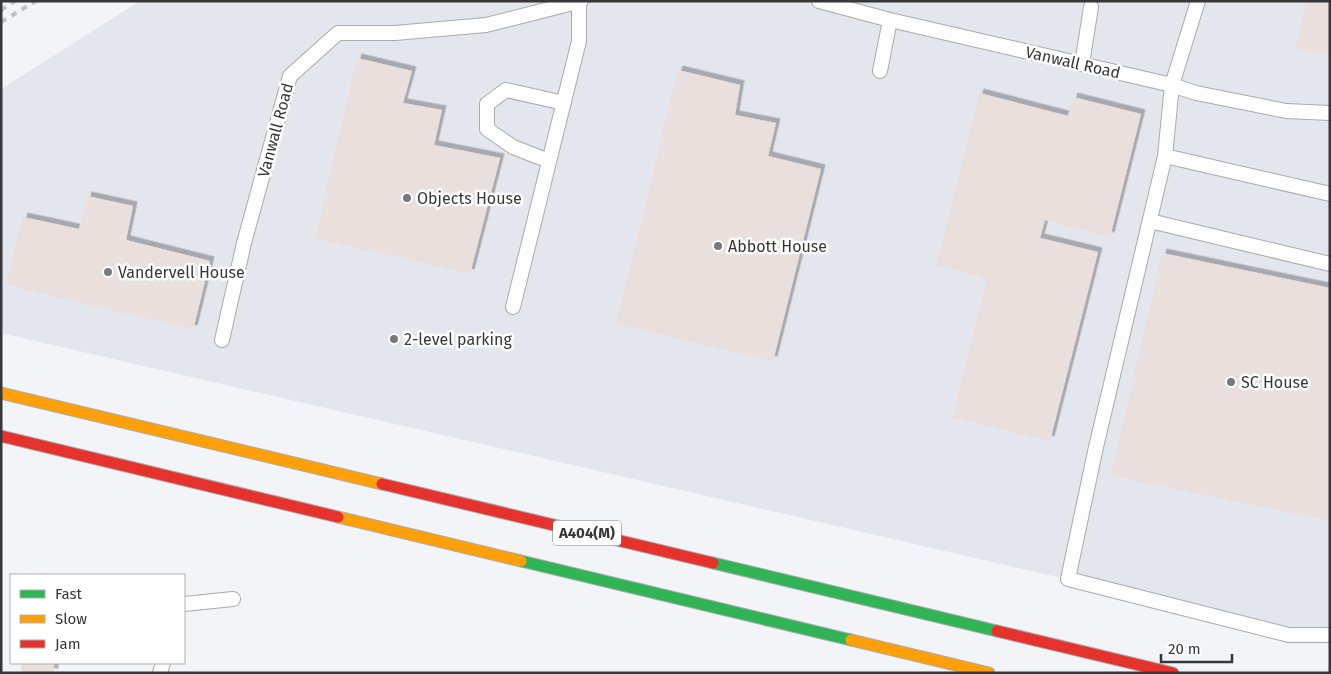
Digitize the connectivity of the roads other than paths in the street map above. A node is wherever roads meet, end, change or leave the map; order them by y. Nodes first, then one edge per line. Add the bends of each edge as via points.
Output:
1 (580, 1) edge
2 (819, 1) edge
3 (1198, 1) edge
4 (843, 4) edge
5 (1091, 7) dead end
6 (890, 20) junction
7 (1082, 64) junction
8 (880, 71) dead end
9 (1172, 85) junction
10 (564, 103) junction
11 (1330, 112) edge
12 (1165, 156) junction
13 (549, 161) junction
14 (1330, 194) edge
15 (1150, 221) junction
16 (1330, 264) edge
17 (513, 307) dead end
18 (222, 340) dead end
19 (1, 393) edge
20 (1, 436) edge
21 (233, 599) dead end
22 (185, 604) edge
23 (1330, 635) edge
24 (989, 673) edge
25 (1173, 673) edge

1 - 10 lane via 579,41
1 - 18 lane, Vanwall Road via 486,25 395,33 338,33 290,76 244,243
2 - 4 lane, Vanwall Road
3 - 9 lane
4 - 6 lane, Vanwall Road
5 - 7 lane
6 - 7 lane, Vanwall Road
6 - 8 lane
7 - 9 lane, Vanwall Road
9 - 11 lane, Vanwall Road via 1286,111
9 - 12 lane
10 - 13 lane
10 - 13 lane via 506,90 487,104 487,129 514,148
12 - 14 lane
12 - 15 lane
13 - 17 lane
15 - 16 lane
15 - 23 lane via 1068,579 1289,635
19 - 25 highway, A404(M)
20 - 24 highway, A404(M)
21 - 22 lane

